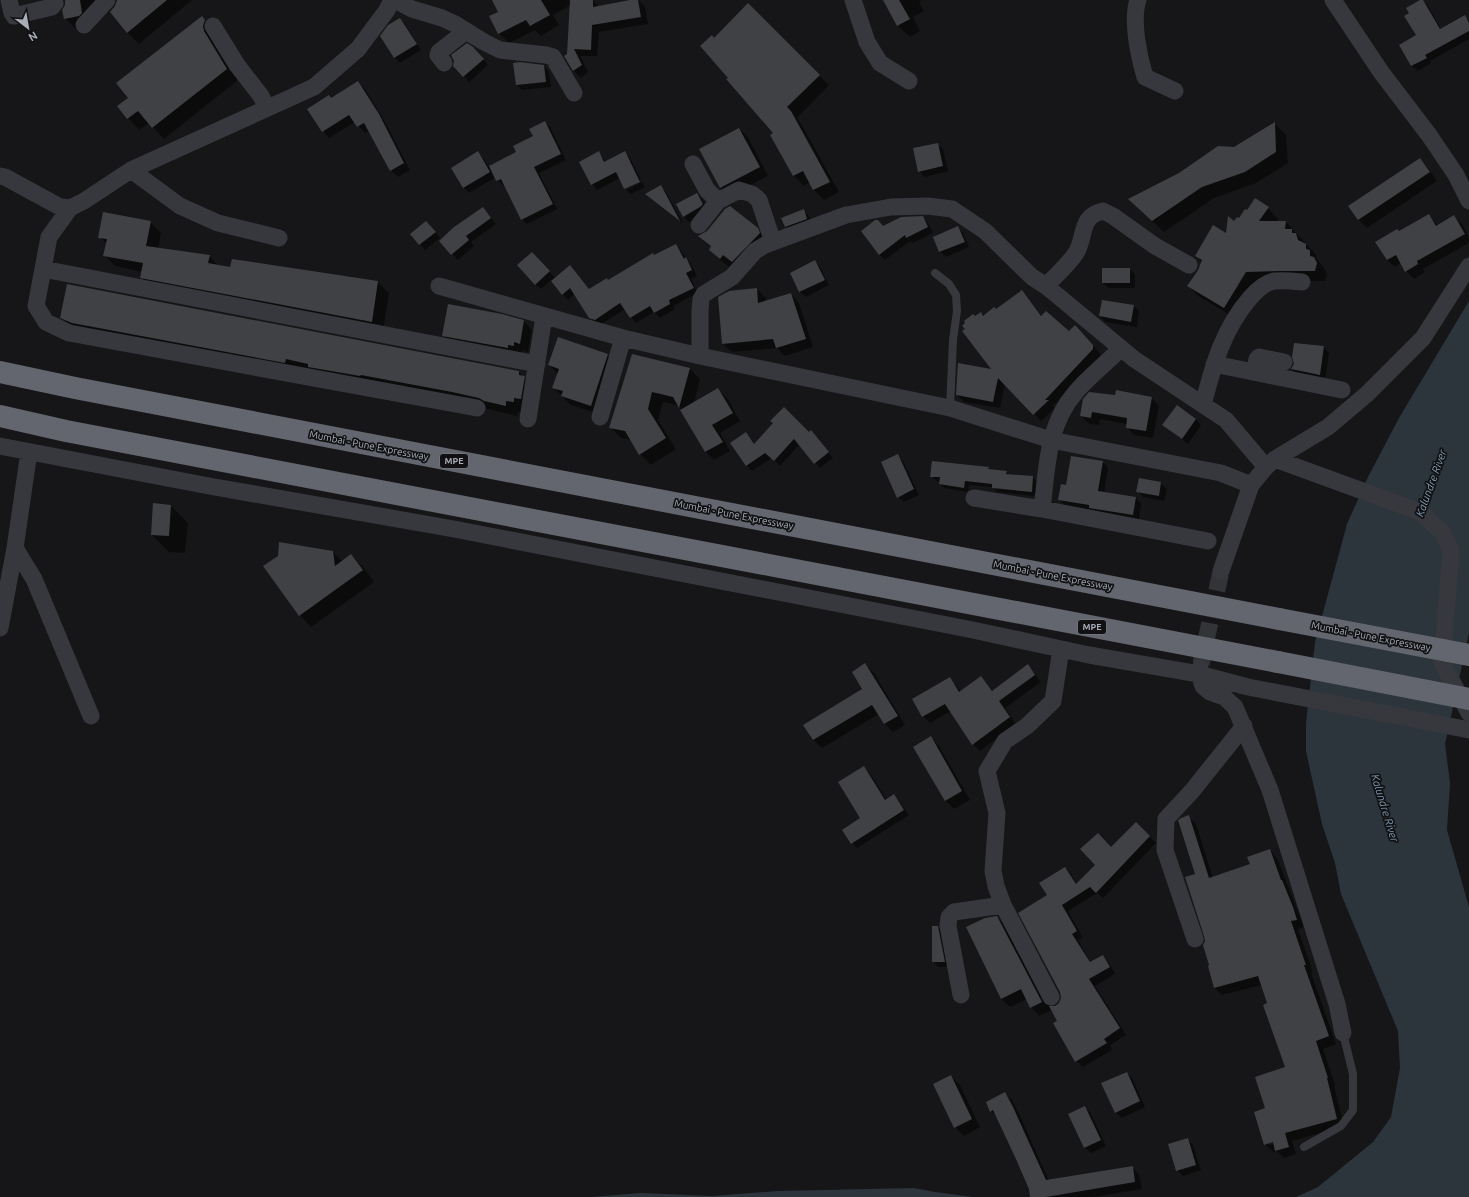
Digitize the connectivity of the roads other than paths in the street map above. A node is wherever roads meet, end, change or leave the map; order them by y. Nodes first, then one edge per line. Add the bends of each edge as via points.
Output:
1 (9, 0) edge
2 (54, 0) edge
3 (107, 0) edge
4 (392, 0) edge
5 (395, 0) edge
6 (853, 0) edge
7 (1138, 0) edge
8 (1333, 0) edge
9 (84, 25) dead end
10 (213, 26) dead end
11 (466, 31) junction
12 (444, 63) dead end
13 (909, 81) dead end
14 (1175, 91) dead end
15 (574, 93) dead end
16 (267, 108) junction
17 (693, 164) dead end
18 (131, 170) junction
19 (0, 176) edge
20 (718, 201) junction
21 (1469, 201) edge
22 (70, 208) junction
23 (699, 225) dead end
24 (279, 238) dead end
25 (773, 242) junction
26 (1189, 265) dead end
27 (1469, 266) edge
28 (43, 269) junction
29 (935, 273) dead end
30 (1302, 282) dead end
31 (439, 286) dead end
32 (1046, 286) junction
33 (544, 316) junction
34 (623, 338) junction
35 (1121, 348) junction
36 (700, 356) junction
37 (1284, 362) dead end
38 (537, 364) junction
39 (1214, 364) junction
40 (0, 372) edge
41 (1256, 372) junction
42 (1342, 390) dead end
43 (1203, 405) junction
44 (477, 408) dead end
45 (950, 408) junction
46 (0, 416) edge
47 (600, 417) dead end
48 (528, 419) dead end
49 (1051, 440) junction
50 (0, 446) edge
51 (29, 452) junction
52 (1271, 463) junction
53 (1251, 485) junction
54 (974, 498) dead end
55 (1042, 509) junction
56 (1208, 541) dead end
57 (15, 548) junction
58 (1221, 571) tunnel mouth
59 (0, 628) edge
60 (1061, 649) junction
61 (1469, 655) edge
62 (1200, 669) junction
63 (1469, 699) edge
64 (1469, 713) edge
65 (91, 716) dead end
66 (1244, 726) junction
67 (1469, 730) edge
68 (1003, 905) junction
69 (1195, 938) dead end
70 (962, 995) dead end
71 (1051, 998) dead end
72 (1344, 1033) joint
73 (1304, 1148) dead end

1 - 2 street via 14,16 52,7
3 - 9 street
4 - 16 street via 358,49 314,87
5 - 11 street via 412,9 442,18
6 - 13 street via 867,42 880,63
7 - 14 street via 1136,33 1145,77
8 - 21 street via 1381,72 1429,135 1456,175
10 - 16 street
11 - 12 street via 439,52 438,55
11 - 15 street via 500,50 553,57
16 - 18 street
17 - 20 street via 707,190
18 - 22 street
18 - 24 street via 180,206 218,223
19 - 22 street via 60,207
20 - 23 street
20 - 25 street via 739,190 752,194 759,200
22 - 28 street via 49,237
25 - 32 street via 846,215 891,207 928,206 952,209 985,231
25 - 36 street via 754,252 732,277 704,294 700,311
26 - 32 street via 1103,212 1090,216 1085,223 1081,244 1075,254
27 - 52 street via 1422,338 1367,394 1328,426
28 - 38 street
28 - 44 street via 36,306 46,322 69,333
29 - 45 lane via 949,284 956,295
30 - 39 street via 1273,281 1257,290 1241,308 1227,332
31 - 33 street
32 - 35 street
33 - 34 street
33 - 38 street
34 - 36 street
34 - 47 street
35 - 43 street
35 - 49 street via 1075,393 1063,409
36 - 45 street
37 - 41 street via 1259,357
38 - 48 street
39 - 41 street
39 - 43 street
40 - 61 highway, Mumbai - Pune Expressway / MPE, bridge
41 - 42 street
43 - 52 street via 1226,420
45 - 49 street
46 - 63 highway, MPE, bridge via 66,431
49 - 53 street via 1221,473
49 - 55 street
50 - 51 street
51 - 57 street
51 - 60 street via 216,488 454,529
52 - 53 street
52 - 64 street via 1420,512 1442,532 1451,550 1442,663
53 - 58 street
54 - 55 street
55 - 56 street
57 - 59 street
57 - 65 street via 34,579
60 - 62 street
60 - 68 street via 1053,701 1028,726 1005,741 987,771 997,813 993,871
62 - 66 street via 1203,686 1210,692 1224,697 1235,707
62 - 67 street via 1248,687
66 - 69 street via 1166,819 1165,850
66 - 72 street via 1270,790
68 - 70 street via 954,912 950,917 948,926
68 - 71 street
72 - 73 lane via 1353,1074 1353,1110 1341,1126

